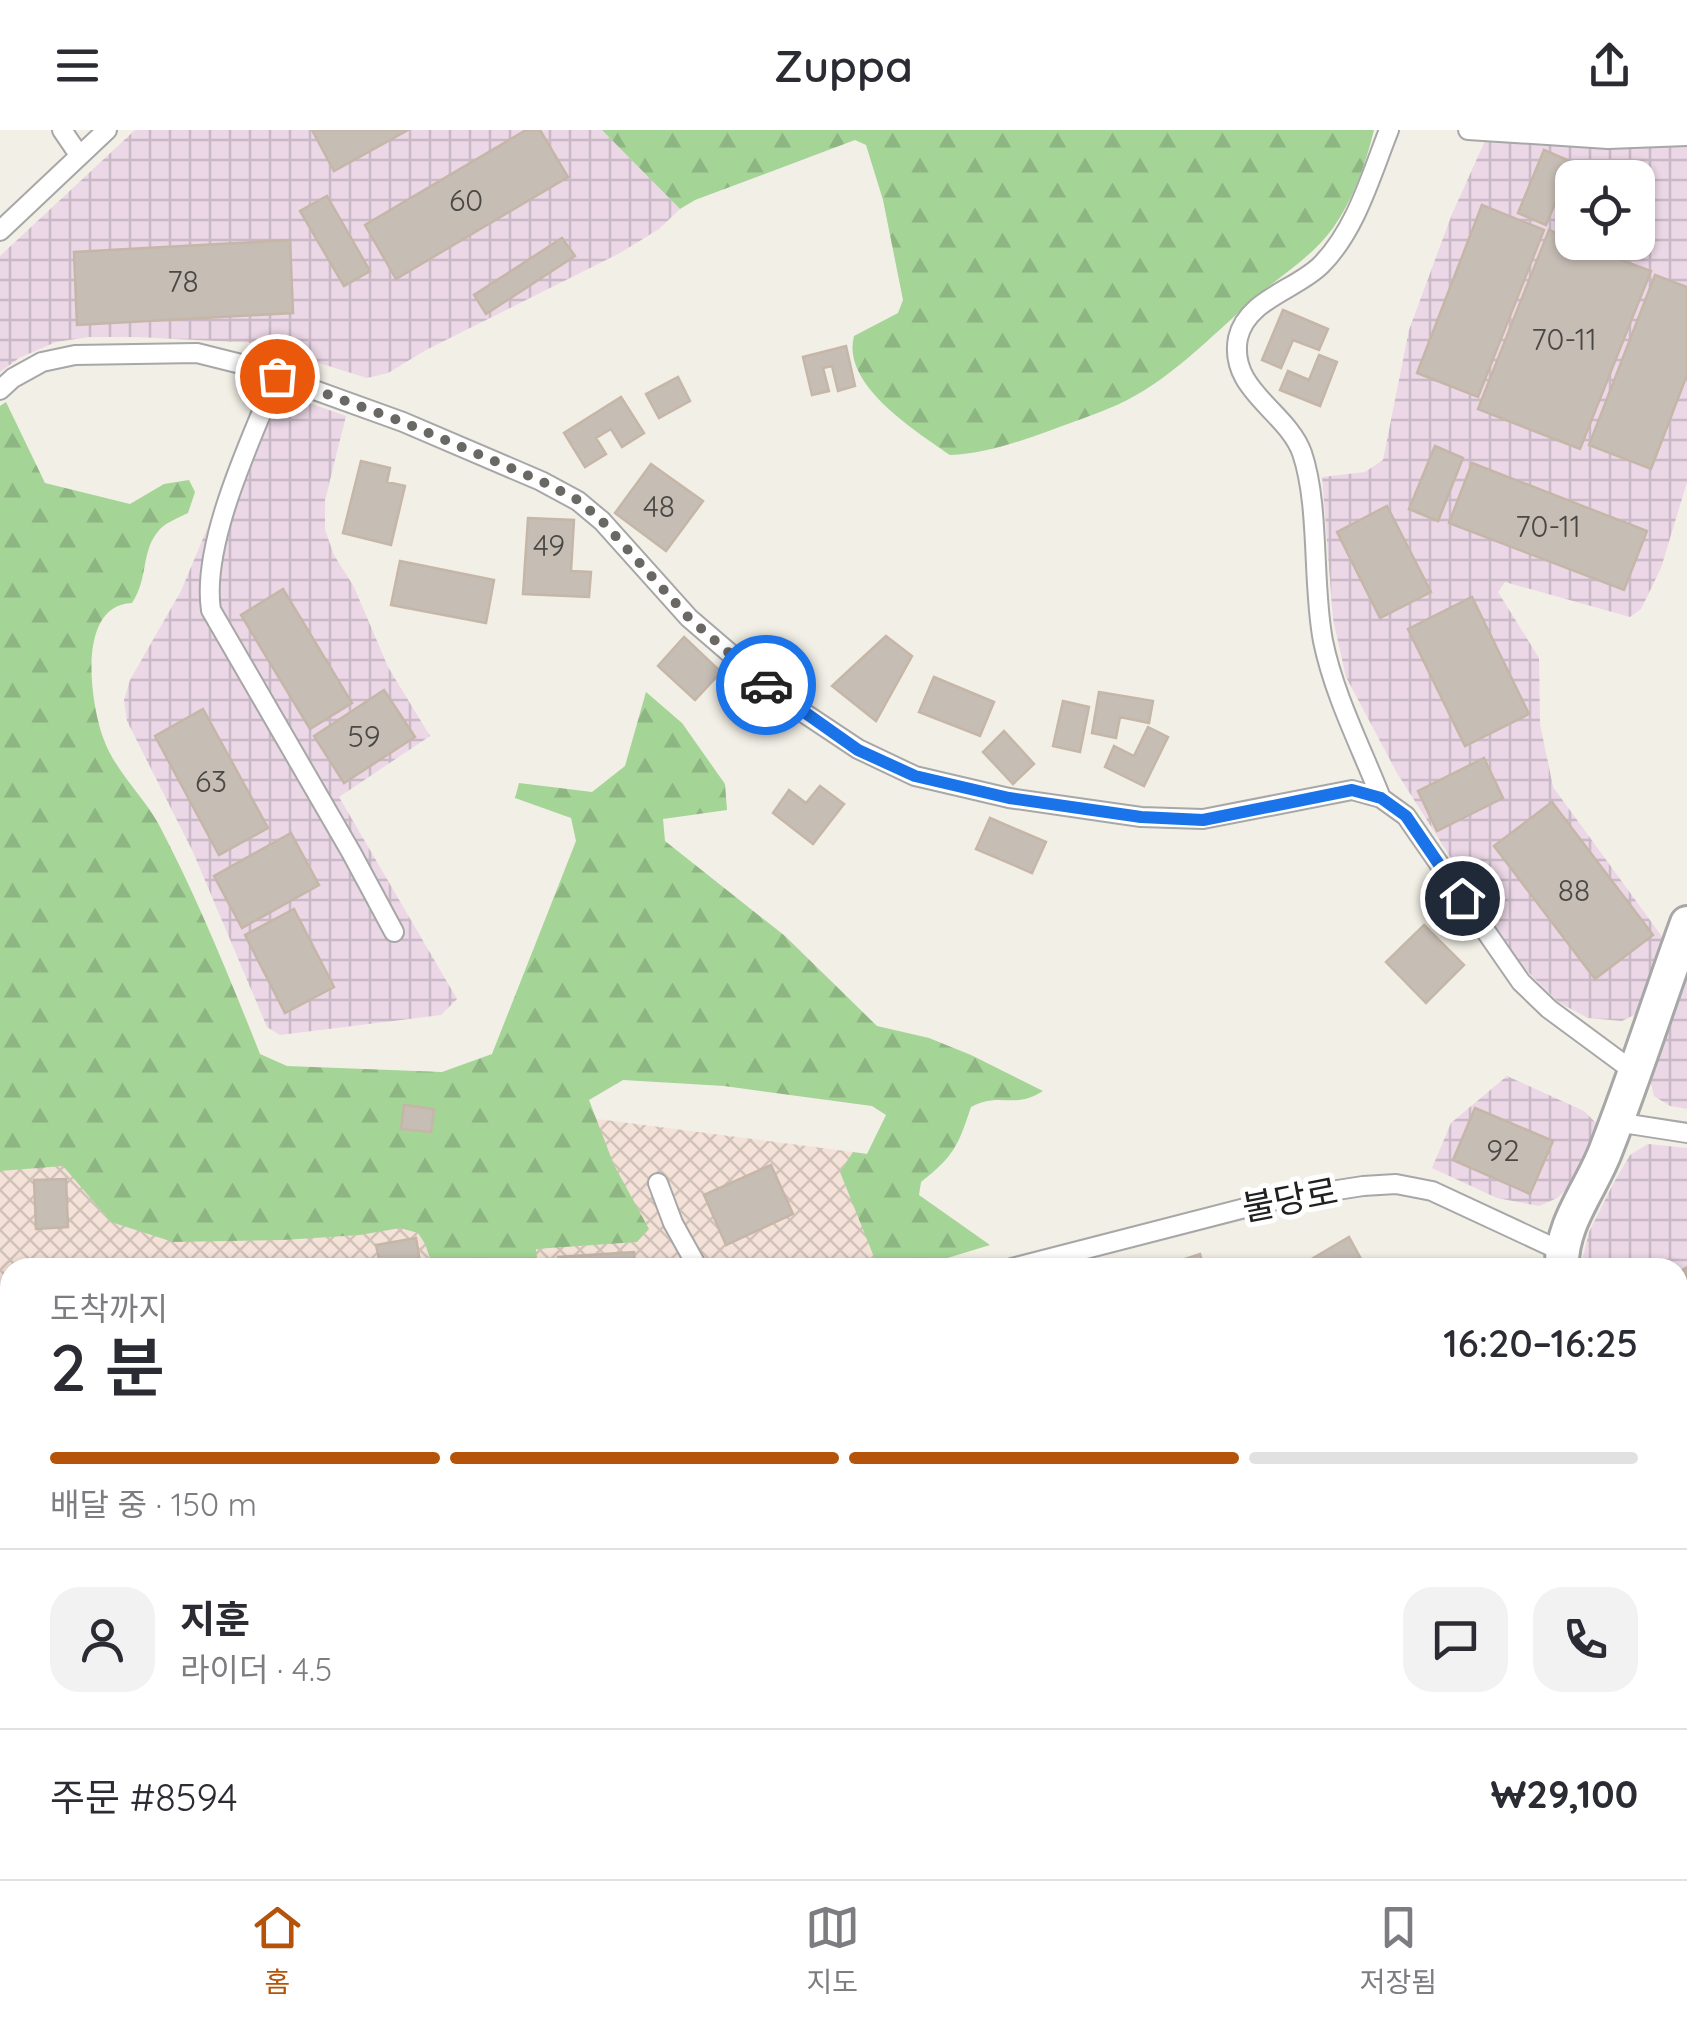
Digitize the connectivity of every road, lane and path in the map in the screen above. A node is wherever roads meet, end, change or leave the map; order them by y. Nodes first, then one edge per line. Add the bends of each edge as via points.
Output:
1 (62, 130) edge
2 (108, 130) edge
3 (1388, 130) edge
4 (1468, 130) edge
5 (1687, 136) edge
6 (79, 155) junction
7 (0, 232) edge
8 (277, 376) junction
9 (0, 390) edge
10 (1381, 798) junction
11 (1687, 923) edge
12 (394, 932) dead end
13 (1634, 1070) junction
14 (1616, 1122) junction
15 (1687, 1133) edge
16 (658, 1183) dead end
17 (692, 1258) edge
18 (1051, 1258) edge
19 (1559, 1258) edge
20 (1561, 1258) edge

1 - 6 lane
2 - 6 lane
3 - 10 lane via 1343,237 1321,264 1248,317 1237,356 1243,377 1302,452 1323,641
4 - 5 lane
6 - 7 lane
8 - 9 lane via 197,353 134,352 42,362
8 - 10 lane via 403,422 578,500 689,618 783,700 858,750 915,776 1009,798 1203,820 1352,790
8 - 12 lane via 216,543 211,610
10 - 13 lane via 1406,816 1522,982
11 - 13 street, 불당로
13 - 14 street, 불당로
14 - 15 lane
14 - 20 street, 불당로
16 - 17 lane
18 - 19 lane, 불당로 via 1280,1199 1396,1184 1432,1191

